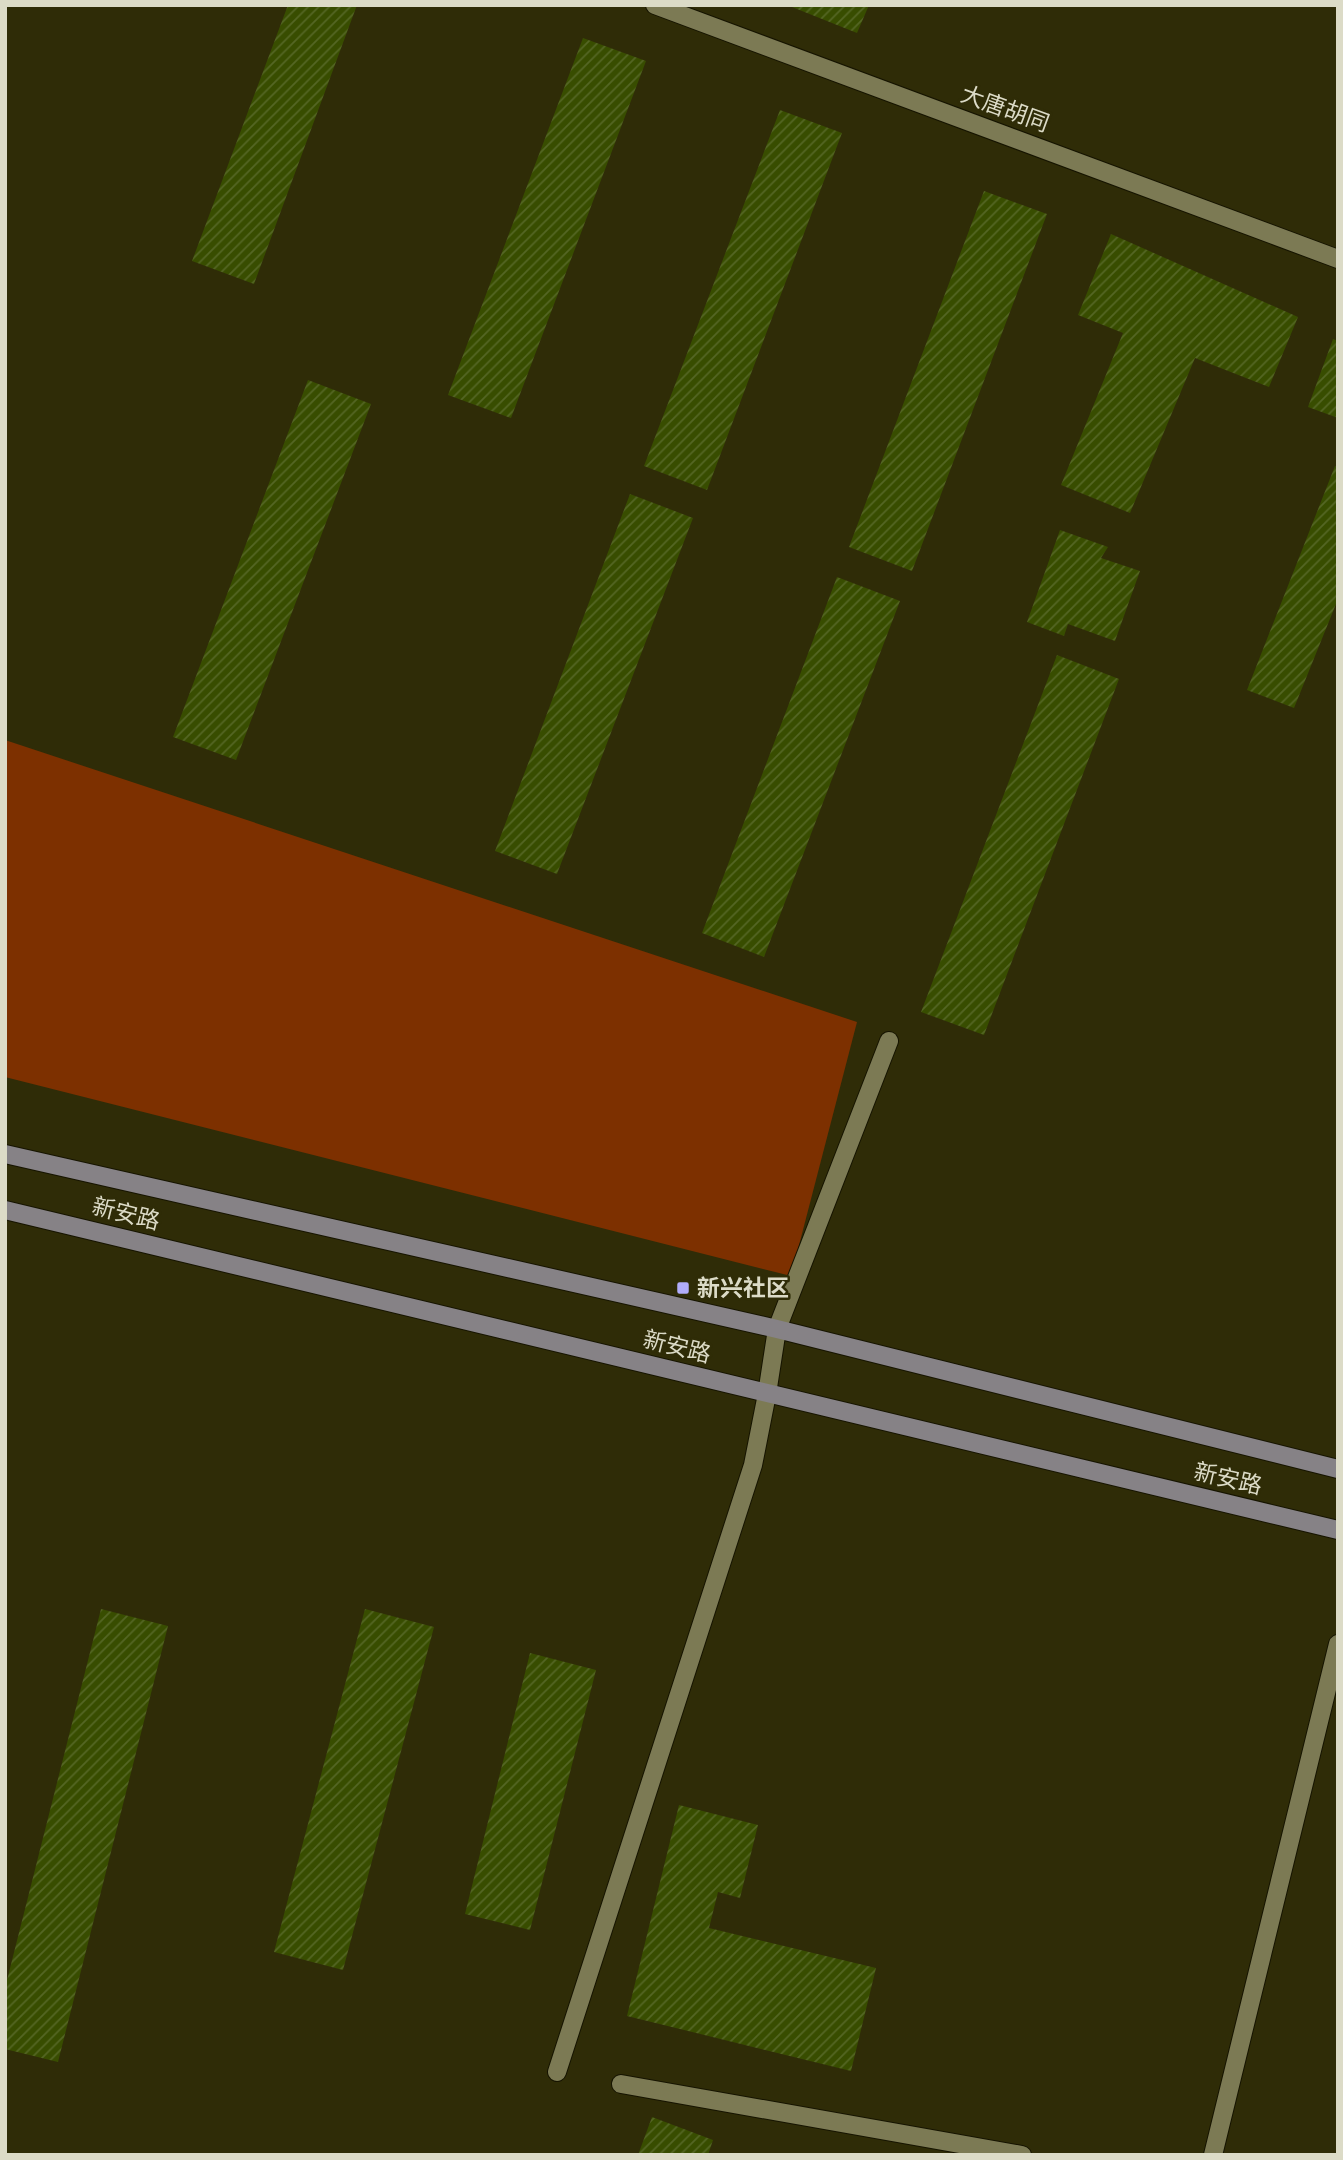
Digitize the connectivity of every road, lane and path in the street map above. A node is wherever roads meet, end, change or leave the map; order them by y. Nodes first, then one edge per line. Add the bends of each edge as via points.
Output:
1 (655, 5) edge
2 (1338, 259) edge
3 (889, 1041) dead end
4 (5, 1154) edge
5 (5, 1210) edge
6 (777, 1329) junction
7 (767, 1394) junction
8 (1338, 1469) edge
9 (1338, 1530) edge
10 (1338, 1644) edge
11 (557, 2072) dead end
12 (621, 2084) dead end
13 (1022, 2155) edge
14 (1213, 2155) edge

1 - 2 street, 大唐胡同
3 - 6 street
4 - 6 main road, 新安路
5 - 7 main road, 新安路
6 - 7 street
6 - 8 main road, 新安路
7 - 9 main road, 新安路
7 - 11 street via 753,1465
10 - 14 street
12 - 13 street

